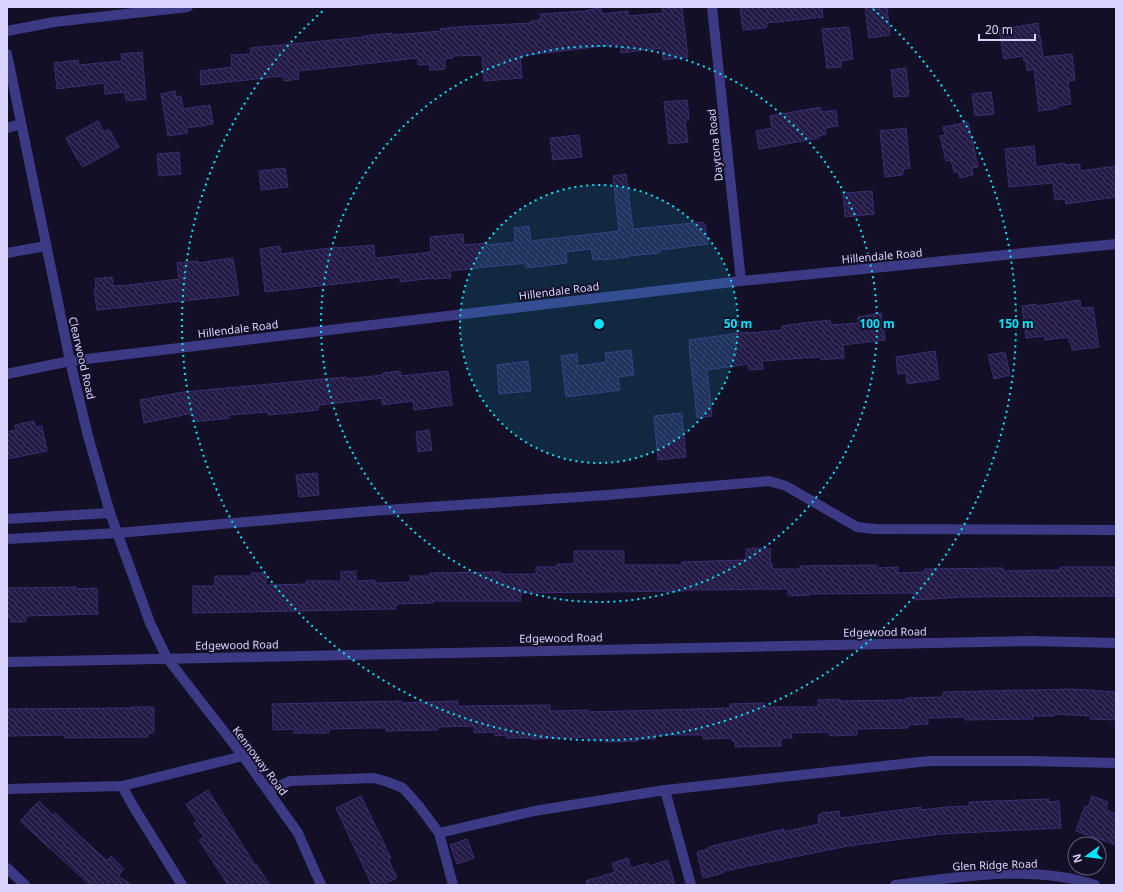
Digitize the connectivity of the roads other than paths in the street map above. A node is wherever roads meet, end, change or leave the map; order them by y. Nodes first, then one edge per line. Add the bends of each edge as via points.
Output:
1 (188, 7) edge
2 (712, 7) edge
3 (7, 31) edge
4 (7, 54) edge
5 (21, 124) junction
6 (7, 128) edge
7 (1116, 244) edge
8 (46, 246) junction
9 (7, 253) edge
10 (741, 281) junction
11 (70, 361) junction
12 (7, 374) edge
13 (110, 513) junction
14 (7, 518) edge
15 (1116, 530) edge
16 (118, 533) junction
17 (7, 539) edge
18 (1116, 643) edge
19 (167, 658) junction
20 (7, 662) edge
21 (243, 756) junction
22 (1116, 763) edge
23 (122, 786) junction
24 (7, 789) edge
25 (666, 790) junction
26 (268, 791) junction
27 (439, 833) junction
28 (7, 868) edge
29 (25, 885) edge
30 (182, 885) edge
31 (322, 885) edge
32 (454, 885) edge
33 (691, 885) edge
34 (895, 885) edge
35 (1095, 885) edge

1 - 3 street via 54,22
2 - 10 street, Daytona Road
4 - 5 street, Clearwood Road
5 - 6 street
5 - 8 street, Clearwood Road
7 - 10 street, Hillendale Road
8 - 9 street
8 - 11 street, Clearwood Road
10 - 11 street, Hillendale Road
11 - 12 street, Hillendale Road
11 - 13 street, Clearwood Road
13 - 14 street
13 - 16 street, Clearwood Road
15 - 16 street via 857,527 786,486 769,481
16 - 17 street
16 - 19 street, Clearwood Road via 150,623
18 - 19 street, Edgewood Road via 1024,642
19 - 20 street, Edgewood Road
19 - 21 street, Kennoway Road
21 - 23 street
21 - 26 street, Kennoway Road
22 - 25 street via 929,761
23 - 24 street
23 - 30 street
25 - 27 street via 534,811
25 - 33 street
26 - 27 street via 290,782 374,778 403,788
26 - 31 street, Kennoway Road via 298,833
27 - 32 street
28 - 29 street
34 - 35 street, Glen Ridge Road via 1011,874 1079,879

